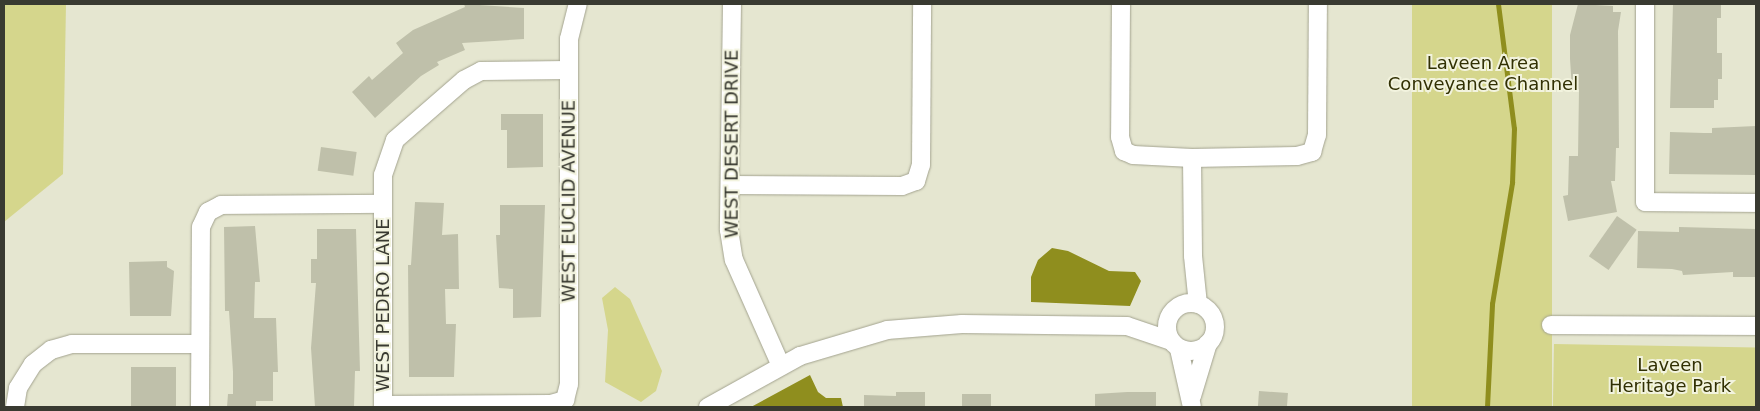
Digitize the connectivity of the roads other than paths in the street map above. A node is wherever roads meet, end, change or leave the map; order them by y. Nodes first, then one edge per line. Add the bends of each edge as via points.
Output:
1 (578, 4) edge
2 (732, 4) edge
3 (922, 4) edge
4 (1120, 4) edge
5 (1318, 4) edge
6 (1645, 4) edge
7 (568, 70) junction
8 (1192, 158) junction
9 (730, 185) junction
10 (1756, 203) edge
11 (383, 204) junction
12 (1184, 307) junction
13 (1551, 325) dead end
14 (1127, 326) junction
15 (1756, 326) edge
16 (1208, 343) junction
17 (200, 344) junction
18 (1175, 345) junction
19 (780, 364) junction
20 (1192, 402) edge
21 (383, 406) edge
22 (15, 407) edge
23 (200, 407) edge
24 (708, 407) edge

1 - 7 street, WEST EUCLID AVENUE via 569,39
2 - 9 street, WEST DESERT DRIVE
3 - 9 street via 921,165 916,181 902,186
4 - 8 street via 1120,137 1124,151 1133,155
5 - 8 street via 1317,134 1312,152 1297,156
6 - 10 street via 1645,202
7 - 11 street, WEST PEDRO LANE via 496,69 464,80 395,140 383,175
7 - 21 street, WEST EUCLID AVENUE via 569,384 565,400 551,404
8 - 12 street via 1193,256
9 - 19 street, WEST DESERT DRIVE via 734,260
11 - 17 street via 221,205 208,212 201,226
11 - 21 street, WEST PEDRO LANE
12 - 14 street
12 - 16 street via 1214,321
12 - 18 street via 1166,329
13 - 15 street
14 - 18 street
14 - 19 street via 929,326 850,340
16 - 18 street via 1195,351
16 - 20 street
17 - 22 street via 72,344 51,350 33,364 18,388
17 - 23 street
18 - 20 street
19 - 24 street

